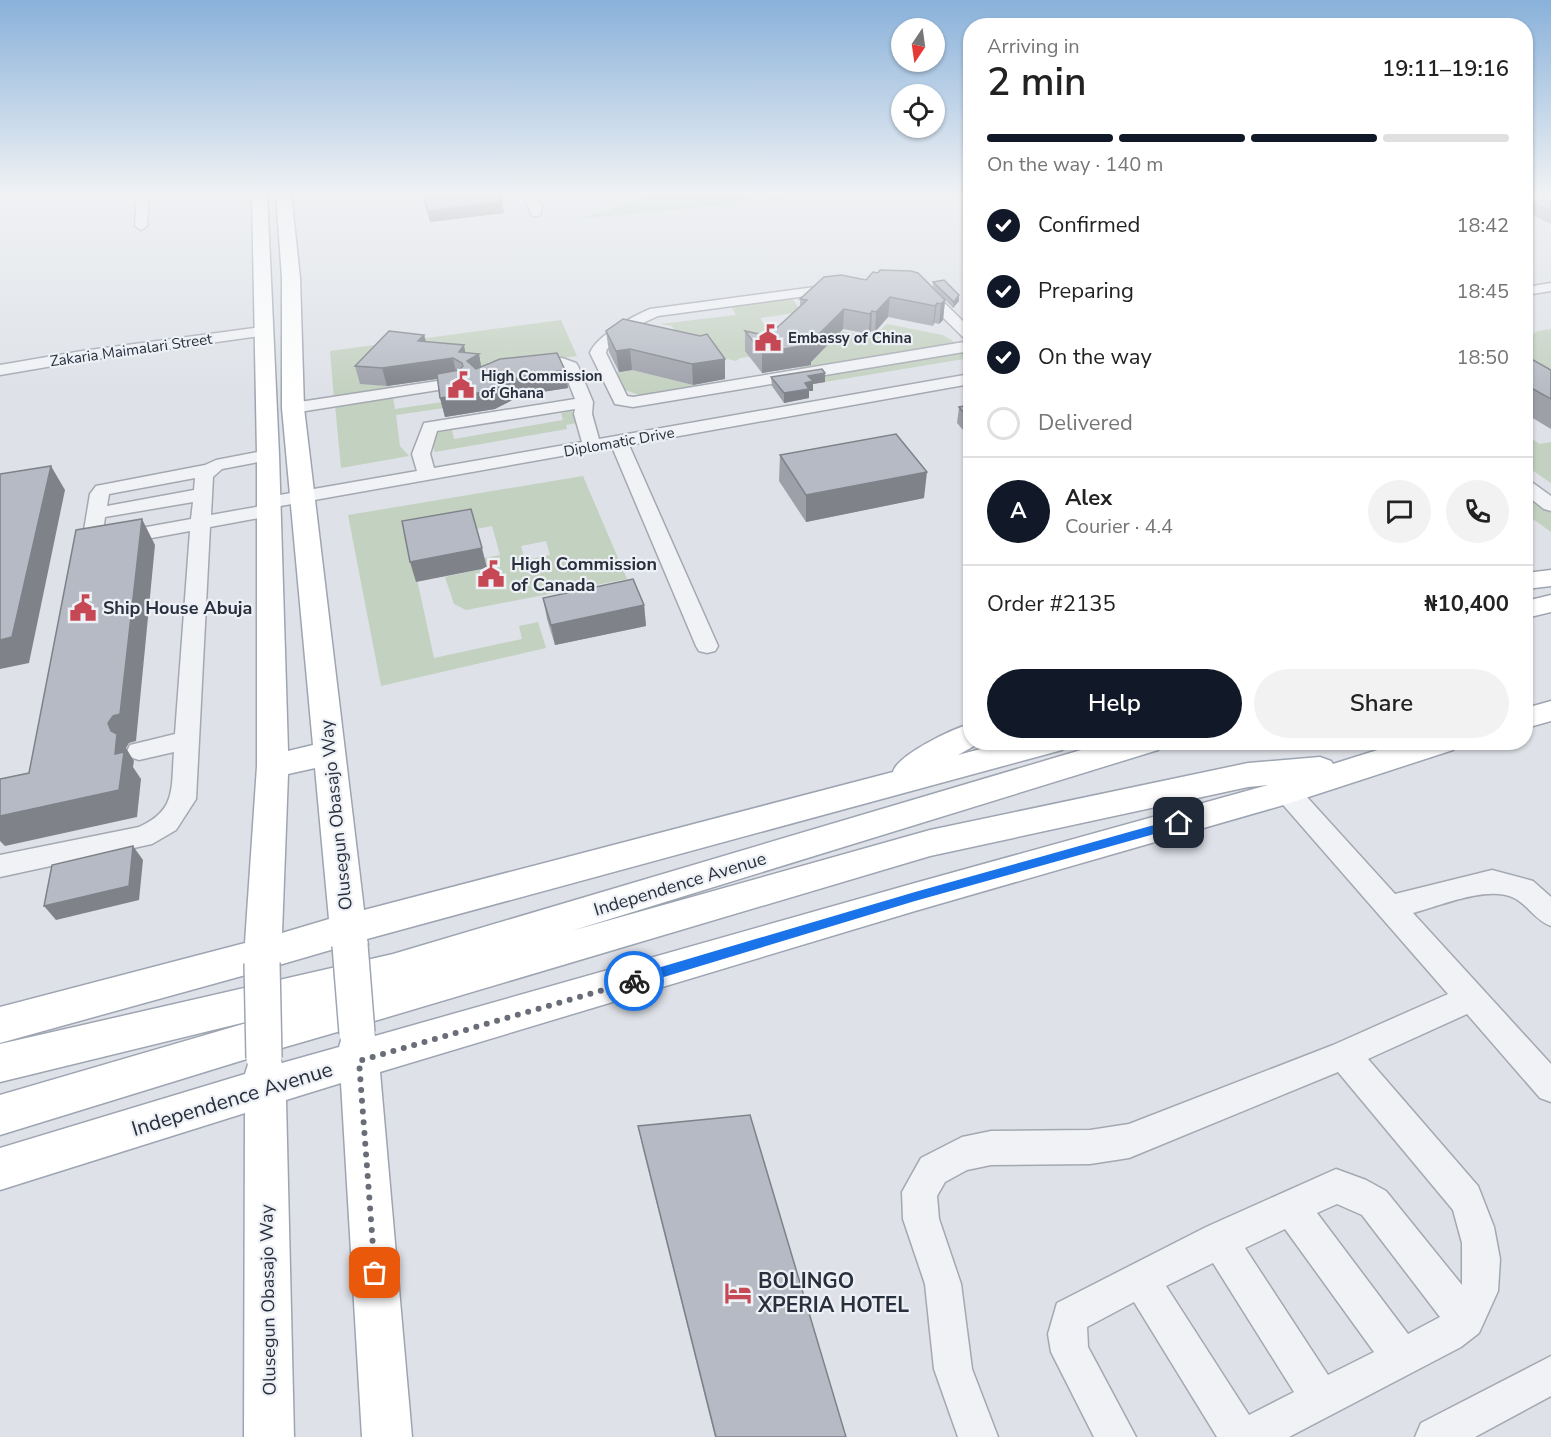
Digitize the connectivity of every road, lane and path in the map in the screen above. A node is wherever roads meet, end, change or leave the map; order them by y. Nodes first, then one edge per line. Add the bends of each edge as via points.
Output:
1 (260, 260) edge
2 (289, 260) edge
3 (908, 283) edge
4 (853, 286) edge
5 (1551, 287) edge
6 (1533, 290) edge
7 (963, 329) edge
8 (262, 332) junction
9 (963, 347) edge
10 (510, 369) edge
11 (0, 370) edge
12 (292, 377) junction
13 (963, 380) edge
14 (265, 381) junction
15 (457, 383) edge
16 (585, 402) junction
17 (293, 408) junction
18 (619, 442) junction
19 (592, 447) junction
20 (268, 455) junction
21 (208, 470) junction
22 (428, 475) junction
23 (1533, 491) edge
24 (203, 494) junction
25 (302, 497) junction
26 (1548, 500) edge
27 (268, 507) junction
28 (98, 513) junction
29 (202, 522) junction
30 (1551, 578) edge
31 (1533, 580) edge
32 (1551, 603) edge
33 (1533, 608) edge
34 (707, 646) dead end
35 (1551, 711) edge
36 (1533, 716) edge
37 (963, 738) edge
38 (187, 741) junction
39 (1022, 750) edge
40 (1121, 750) edge
41 (1415, 750) edge
42 (139, 751) dead end
43 (329, 753) junction
44 (273, 766) junction
45 (1362, 766) junction
46 (882, 788) junction
47 (1287, 792) junction
48 (0, 866) edge
49 (1389, 907) junction
50 (1551, 914) edge
51 (350, 937) junction
52 (261, 959) junction
53 (1471, 998) junction
54 (0, 1025) edge
55 (358, 1047) junction
56 (1344, 1055) junction
57 (0, 1063) edge
58 (265, 1072) junction
59 (1551, 1087) edge
60 (0, 1115) edge
61 (0, 1168) edge
62 (1290, 1206) junction
63 (1219, 1240) junction
64 (1140, 1279) junction
65 (1466, 1320) junction
66 (1402, 1358) junction
67 (1551, 1375) edge
68 (1321, 1399) junction
69 (269, 1437) edge
70 (387, 1437) edge
71 (978, 1437) edge
72 (1116, 1437) edge
73 (1240, 1437) edge
74 (1248, 1437) edge
75 (1436, 1437) edge

1 - 8 main road, Olusegun Obasajo Way
2 - 12 main road, Olusegun Obasajo Way
3 - 7 street via 922,288
4 - 9 street via 655,312 600,347 598,353 621,400 633,402
5 - 6 street
8 - 11 street, Zakaria Maimalari Street
8 - 14 main road, Olusegun Obasajo Way
10 - 16 street via 567,364
12 - 14 main road
12 - 17 main road, Olusegun Obasajo Way
13 - 18 street, Diplomatic Drive
14 - 20 main road, Olusegun Obasajo Way
15 - 17 street
16 - 19 street via 583,414
16 - 22 street via 430,427 421,454
17 - 25 main road, Olusegun Obasajo Way
18 - 19 street, Diplomatic Drive
18 - 34 street
19 - 22 street, Diplomatic Drive
20 - 21 street
20 - 27 main road, Olusegun Obasajo Way
21 - 24 street
21 - 28 street via 104,490 99,494
22 - 25 street, Diplomatic Drive
23 - 26 street
24 - 28 street
24 - 29 street
25 - 27 street, Diplomatic Drive
25 - 43 main road, Olusegun Obasajo Way
27 - 29 street, Diplomatic Drive
27 - 44 main road, Olusegun Obasajo Way
28 - 29 street, Diplomatic Drive via 93,536 108,540
29 - 38 street
30 - 31 main road
32 - 33 main road
35 - 36 main road
37 - 46 main road
38 - 42 street
38 - 48 street via 183,799 174,817 161,830
39 - 46 main road, Independence Avenue
40 - 57 main road, Independence Avenue via 393,970
41 - 45 main road, Independence Avenue
43 - 44 main road
43 - 51 main road, Olusegun Obasajo Way
44 - 52 main road, Olusegun Obasajo Way
45 - 47 main road, Independence Avenue
45 - 60 main road, Independence Avenue via 1248,775 930,843
46 - 51 main road, Independence Avenue
47 - 49 street
47 - 55 main road, Independence Avenue
49 - 50 street via 1492,881 1523,889
49 - 53 street
51 - 52 main road, Independence Avenue
51 - 55 main road, Olusegun Obasajo Way, bridge
52 - 54 main road, Independence Avenue
52 - 58 main road, Olusegun Obasajo Way, bridge
53 - 56 street
53 - 59 street
55 - 58 main road, Independence Avenue
55 - 70 main road, Olusegun Obasajo Way
56 - 65 street via 1466,1198 1476,1219 1481,1244 1480,1290
56 - 71 street via 1129,1141 1090,1147 991,1148 962,1154 933,1170 920,1192 921,1219 943,1284 953,1369
58 - 61 main road, Independence Avenue
58 - 69 main road, Olusegun Obasajo Way
62 - 63 street
62 - 65 street via 1336,1186 1374,1203
62 - 66 street
63 - 64 street
63 - 68 street
64 - 72 street via 1070,1316 1067,1334 1070,1352
64 - 73 street
65 - 66 street
66 - 68 street
67 - 75 street
68 - 74 street

